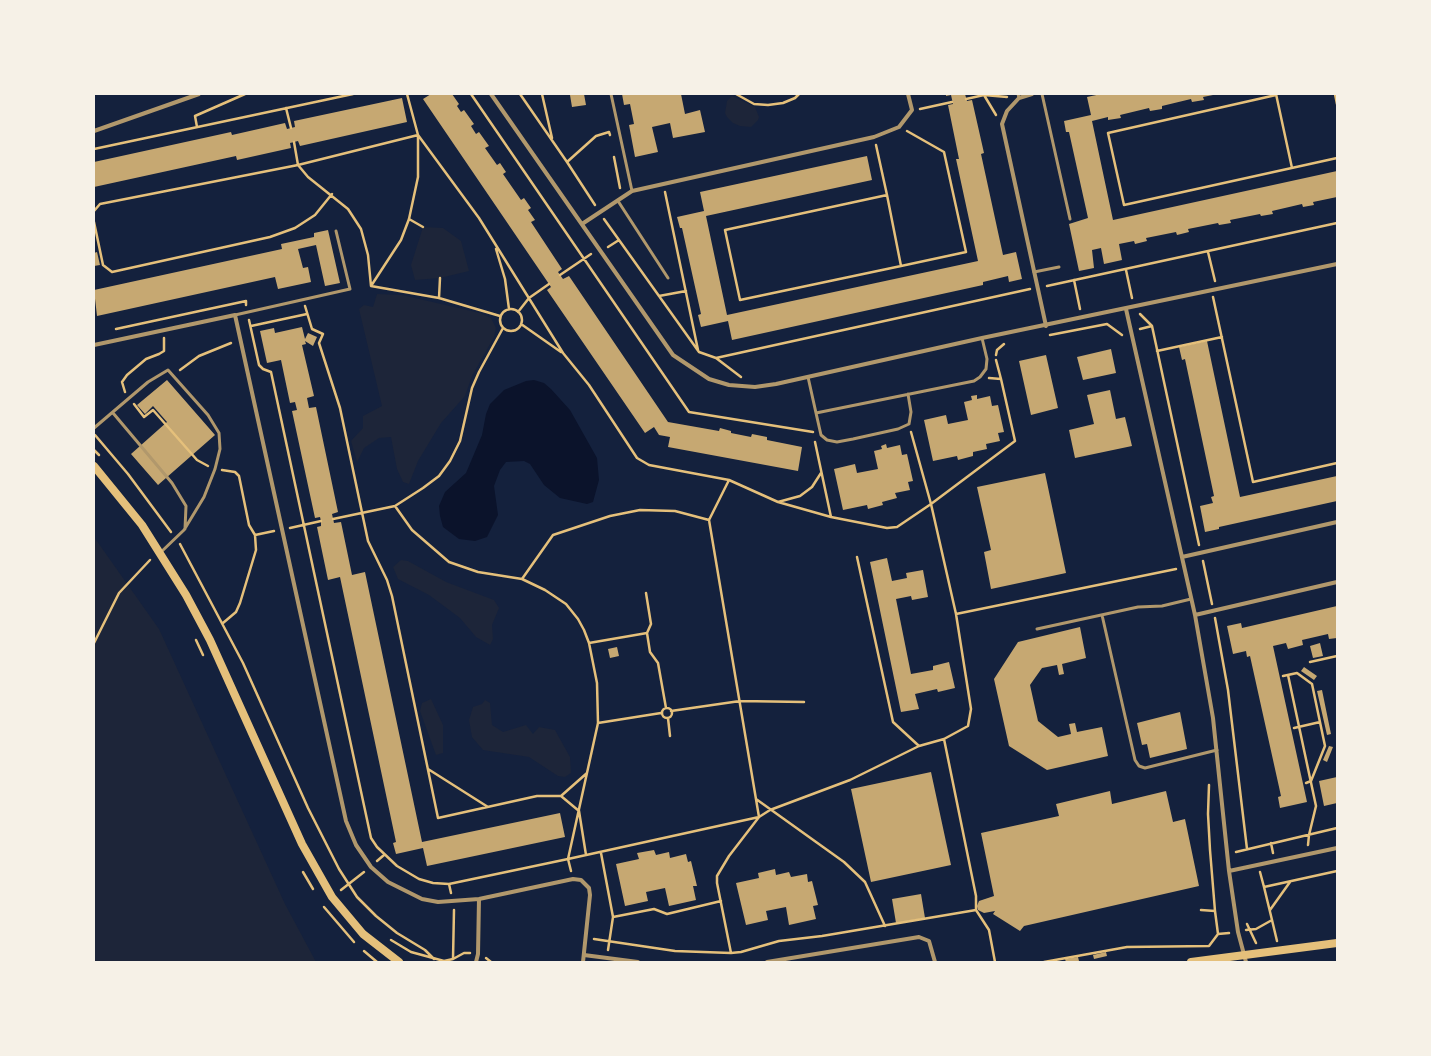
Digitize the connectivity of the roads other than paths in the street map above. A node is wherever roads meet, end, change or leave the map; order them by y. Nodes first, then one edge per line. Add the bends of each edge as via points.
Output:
1 (199, 94) edge
2 (491, 94) edge
3 (611, 94) edge
4 (908, 94) edge
5 (1032, 94) edge
6 (1042, 94) edge
7 (1019, 96) edge
8 (94, 131) edge
9 (632, 191) junction
10 (618, 201) junction
11 (1070, 219) dead end
12 (582, 224) junction
13 (336, 231) dead end
14 (1337, 264) edge
15 (1059, 267) dead end
16 (1034, 272) junction
17 (668, 278) dead end
18 (1126, 309) junction
19 (235, 315) junction
20 (1046, 326) junction
21 (982, 338) junction
22 (94, 345) edge
23 (808, 377) junction
24 (908, 394) junction
25 (113, 413) junction
26 (816, 413) junction
27 (94, 428) edge
28 (94, 466) edge
29 (1337, 522) edge
30 (184, 530) junction
31 (160, 553) junction
32 (1182, 557) junction
33 (1337, 582) edge
34 (1191, 599) junction
35 (1102, 615) junction
36 (1195, 615) junction
37 (1037, 629) dead end
38 (1217, 750) junction
39 (1337, 848) edge
40 (1229, 871) junction
41 (479, 899) junction
42 (1337, 943) edge
43 (584, 955) junction
44 (1245, 958) edge
45 (399, 962) edge
46 (476, 962) edge
47 (583, 962) edge
48 (638, 962) edge
49 (767, 962) edge
50 (935, 962) edge
51 (1191, 962) edge

1 - 8 street
2 - 12 street
3 - 9 lane
4 - 9 street via 912,110 899,126 874,137
5 - 7 street
6 - 11 lane
7 - 16 street via 1007,111 1002,124
9 - 10 street
10 - 12 street
10 - 17 lane
12 - 23 street via 673,355 709,379 729,385 755,387
13 - 19 lane via 350,289
14 - 18 street
15 - 16 lane
16 - 20 street
18 - 20 street
18 - 32 street
19 - 22 street
19 - 41 street via 351,837 371,867 396,887 422,899 438,902
20 - 21 street
21 - 23 street
21 - 24 lane via 987,359 986,370 980,377
23 - 26 lane
24 - 26 lane
24 - 26 lane via 911,412 909,424 898,429 837,442 827,440 821,435
25 - 27 lane
25 - 30 lane via 172,483 183,500 186,506
25 - 30 lane via 148,382 168,370 208,415 219,432 220,449 215,469 204,497
28 - 31 main road via 142,525
29 - 32 street
30 - 31 lane
31 - 45 main road via 210,640 302,844 323,883 343,912 363,934
32 - 34 street
33 - 36 street
34 - 35 lane
34 - 36 street
35 - 37 lane
35 - 38 lane via 1135,760 1139,766 1145,768
36 - 38 street
38 - 40 street
39 - 40 street
40 - 44 street via 1238,932
41 - 43 street via 573,879 582,880 589,888 590,895
41 - 46 street
42 - 44 main road
43 - 47 street
43 - 48 street
44 - 51 main road
49 - 50 street via 920,937 930,941

